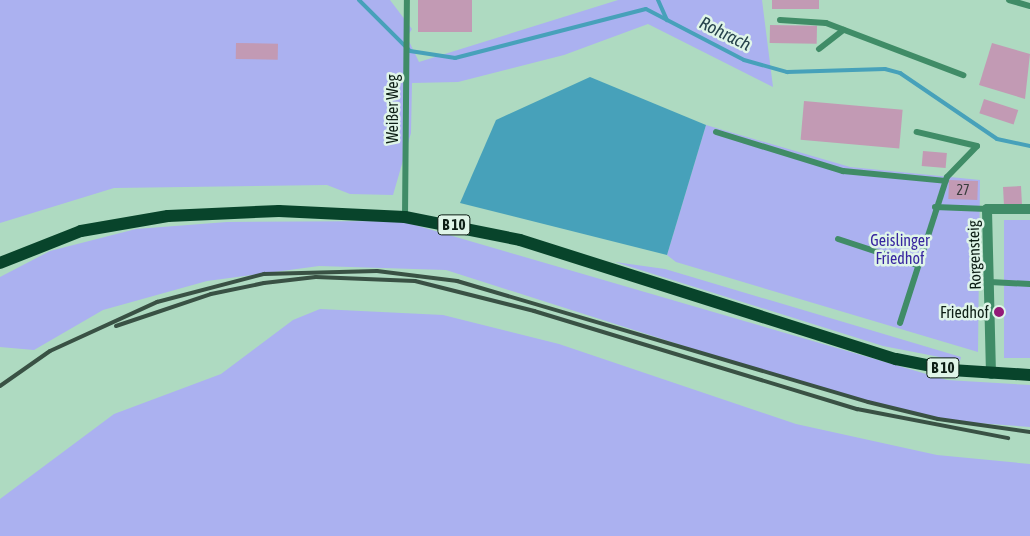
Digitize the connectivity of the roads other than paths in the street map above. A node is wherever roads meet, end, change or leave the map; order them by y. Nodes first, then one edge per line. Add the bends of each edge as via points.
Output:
1 (407, 0) edge
2 (1009, 0) edge
3 (1030, 6) edge
4 (780, 20) dead end
5 (843, 30) junction
6 (819, 49) dead end
7 (963, 75) dead end
8 (716, 132) dead end
9 (917, 132) dead end
10 (946, 181) junction
11 (935, 207) junction
12 (987, 209) junction
13 (1030, 209) edge
14 (405, 217) junction
15 (838, 239) dead end
16 (0, 262) edge
17 (917, 265) junction
18 (990, 282) junction
19 (1030, 284) edge
20 (900, 323) dead end
21 (992, 374) junction
22 (1030, 375) edge

1 - 14 lane, Weißer Weg
2 - 3 lane
4 - 5 lane via 826,23
5 - 6 lane
5 - 7 lane
8 - 10 lane via 843,171
9 - 10 lane via 977,146
10 - 11 lane
11 - 12 lane
11 - 17 lane
12 - 13 street, Rorgensteig
12 - 18 street, Rorgensteig
14 - 16 main road, B 10 via 279,211 168,216 81,231
14 - 21 main road, B 10 via 520,240 896,359
15 - 17 lane
17 - 20 lane
18 - 19 lane
18 - 21 street, Rorgensteig
21 - 22 main road, B 10

